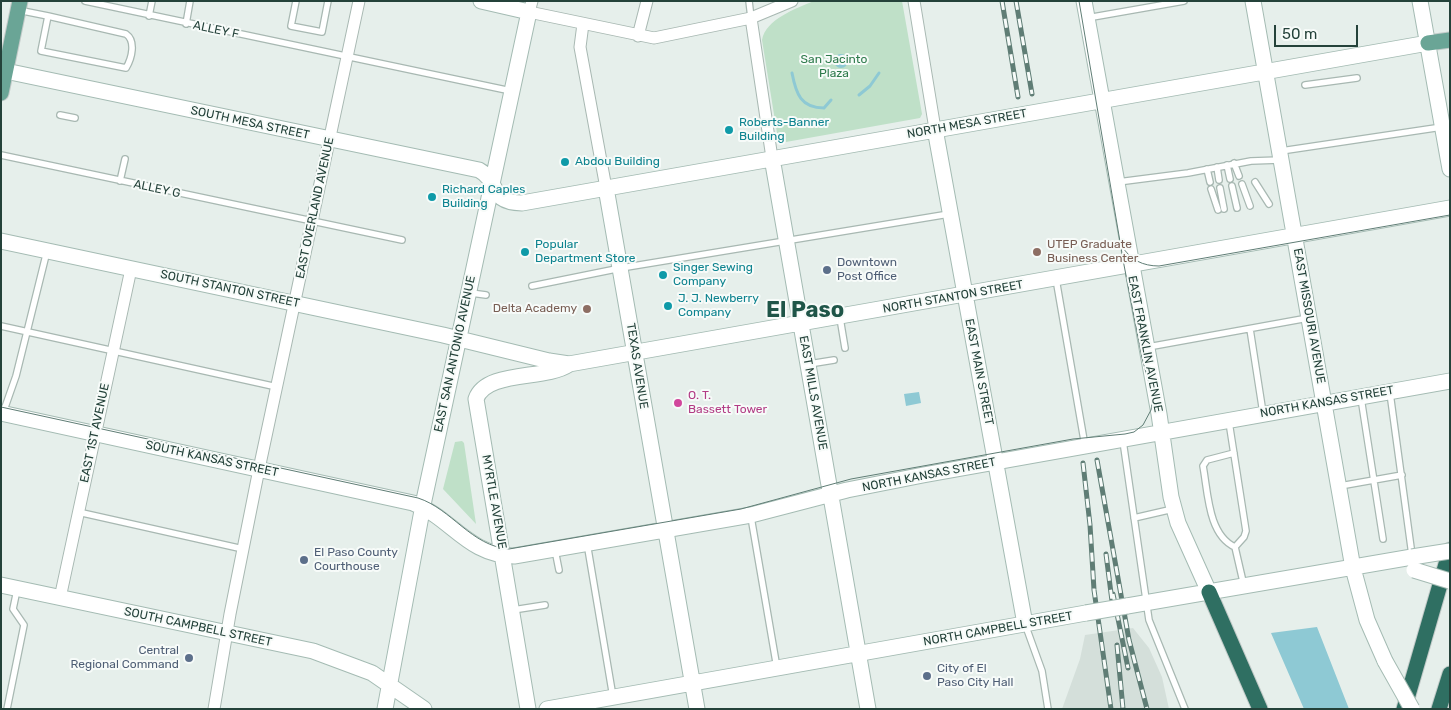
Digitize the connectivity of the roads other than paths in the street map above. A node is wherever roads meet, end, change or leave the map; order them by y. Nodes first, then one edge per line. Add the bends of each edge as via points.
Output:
1 (85, 1) edge
2 (122, 1) edge
3 (152, 1) edge
4 (190, 1) edge
5 (296, 1) edge
6 (328, 1) edge
7 (359, 1) edge
8 (481, 1) edge
9 (646, 1) edge
10 (749, 1) edge
11 (792, 1) edge
12 (914, 1) edge
13 (1084, 1) edge
14 (1184, 1) edge
15 (1253, 1) edge
16 (1420, 1) edge
17 (19, 6) edge
18 (531, 6) edge
19 (120, 10) junction
20 (48, 16) junction
21 (149, 16) junction
22 (751, 18) junction
23 (1087, 18) junction
24 (186, 24) junction
25 (583, 24) junction
26 (638, 36) junction
27 (1446, 40) edge
28 (1428, 43) junction
29 (348, 56) junction
30 (4, 70) edge
31 (1266, 72) junction
32 (1356, 78) dead end
33 (1305, 85) dead end
34 (513, 91) junction
35 (1, 93) edge
36 (1102, 100) junction
37 (60, 115) dead end
38 (75, 118) dead end
39 (1442, 127) junction
40 (936, 129) junction
41 (330, 140) junction
42 (1, 155) edge
43 (1281, 155) junction
44 (772, 158) junction
45 (125, 159) dead end
46 (1234, 163) junction
47 (1227, 165) junction
48 (1217, 167) junction
49 (1207, 169) junction
50 (1450, 170) edge
51 (1239, 176) dead end
52 (1230, 179) dead end
53 (1219, 180) dead end
54 (120, 181) junction
55 (1116, 182) junction
56 (1210, 182) dead end
57 (1255, 182) dead end
58 (1242, 184) dead end
59 (492, 186) junction
60 (1232, 186) dead end
61 (606, 188) junction
62 (1220, 188) dead end
63 (1211, 189) dead end
64 (1269, 204) dead end
65 (1250, 206) dead end
66 (1237, 208) dead end
67 (1450, 208) edge
68 (951, 214) junction
69 (313, 222) junction
70 (1296, 236) junction
71 (402, 240) dead end
72 (1, 241) edge
73 (786, 241) junction
74 (47, 251) junction
75 (1130, 264) junction
76 (621, 268) junction
77 (131, 269) junction
78 (1056, 279) junction
79 (532, 286) dead end
80 (468, 292) junction
81 (486, 295) dead end
82 (965, 296) junction
83 (295, 303) junction
84 (840, 318) junction
85 (1310, 318) junction
86 (801, 324) junction
87 (1, 326) edge
88 (1250, 329) junction
89 (28, 331) junction
90 (458, 338) junction
91 (1146, 347) junction
92 (845, 348) dead end
93 (113, 349) junction
94 (635, 353) junction
95 (834, 360) dead end
96 (569, 364) junction
97 (808, 364) junction
98 (1450, 380) edge
99 (277, 387) junction
100 (1389, 391) junction
101 (1361, 396) junction
102 (1324, 402) junction
103 (2, 413) edge
104 (1263, 414) junction
105 (1228, 419) junction
106 (1161, 431) junction
107 (95, 433) junction
108 (1123, 438) junction
109 (1085, 446) junction
110 (1234, 453) junction
111 (996, 462) junction
112 (259, 469) junction
113 (1402, 475) junction
114 (1374, 479) junction
115 (1339, 486) junction
116 (830, 495) junction
117 (423, 507) junction
118 (1174, 509) junction
119 (78, 512) junction
120 (751, 515) junction
121 (1134, 518) junction
122 (667, 530) junction
123 (1383, 540) dead end
124 (587, 544) junction
125 (1235, 547) junction
126 (243, 549) junction
127 (555, 549) junction
128 (1450, 550) edge
129 (504, 556) junction
130 (1413, 564) junction
131 (1353, 568) junction
132 (559, 570) dead end
133 (1450, 582) edge
134 (1, 585) edge
135 (1244, 586) junction
136 (17, 588) junction
137 (1209, 592) junction
138 (60, 598) junction
139 (1147, 602) junction
140 (545, 605) dead end
141 (511, 610) junction
142 (1025, 624) junction
143 (228, 633) junction
144 (859, 654) junction
145 (778, 669) junction
146 (1450, 674) edge
147 (692, 684) junction
148 (390, 685) junction
149 (613, 697) junction
150 (7, 709) edge
151 (214, 709) edge
152 (385, 709) edge
153 (424, 709) edge
154 (528, 709) edge
155 (547, 709) edge
156 (697, 709) edge
157 (868, 709) edge
158 (1048, 709) edge
159 (1185, 709) edge
160 (1260, 709) edge
161 (1404, 709) edge
162 (1412, 709) edge
163 (1439, 709) edge

1 - 19 lane, ALLEY F
2 - 19 lane
3 - 21 lane
4 - 24 lane
5 - 6 lane via 291,26 322,32
7 - 29 street, EAST OVERLAND AVENUE
8 - 18 street
9 - 26 street
10 - 22 lane
11 - 22 street
12 - 40 street, EAST MAIN STREET
13 - 23 street, EAST FRANKLIN AVENUE
14 - 23 lane
15 - 31 street, EAST MISSOURI AVENUE
16 - 28 street
17 - 20 lane
17 - 30 main road
18 - 25 street
18 - 34 street, EAST SAN ANTONIO AVENUE
19 - 21 lane, ALLEY F
20 - 20 lane via 41,51 126,68 133,44 126,34
21 - 24 lane, ALLEY F
22 - 26 street via 654,38
22 - 44 street, EAST MILLS AVENUE
23 - 36 street, EAST FRANKLIN AVENUE
24 - 29 lane, ALLEY F
25 - 26 street
25 - 61 street, TEXAS AVENUE via 580,47
27 - 28 main road, NORTH MESA STREET
28 - 31 street, NORTH MESA STREET
28 - 39 street
29 - 34 lane, ALLEY F
29 - 41 street, EAST OVERLAND AVENUE
30 - 35 main road
30 - 41 street, SOUTH MESA STREET
31 - 36 street, NORTH MESA STREET
31 - 43 street, EAST MISSOURI AVENUE
32 - 33 lane
34 - 59 street, EAST SAN ANTONIO AVENUE
36 - 40 street, NORTH MESA STREET
36 - 55 street, EAST FRANKLIN AVENUE
37 - 38 lane
39 - 43 lane
39 - 50 street
40 - 44 street, NORTH MESA STREET
40 - 68 street, EAST MAIN STREET
41 - 59 street, SOUTH MESA STREET via 479,170
41 - 69 street, EAST OVERLAND AVENUE
42 - 54 lane, ALLEY G
43 - 46 lane
43 - 70 street, EAST MISSOURI AVENUE
44 - 61 street, NORTH MESA STREET
44 - 73 street, EAST MILLS AVENUE
45 - 54 lane
46 - 47 lane
46 - 51 lane
47 - 48 lane
47 - 52 lane
48 - 49 lane
48 - 53 lane
49 - 55 lane
49 - 56 lane
54 - 69 lane, ALLEY G
55 - 75 street, EAST FRANKLIN AVENUE
57 - 64 lane
58 - 65 lane
59 - 61 street, NORTH MESA STREET via 501,198 510,203
59 - 80 street, EAST SAN ANTONIO AVENUE
60 - 66 lane
61 - 76 street, TEXAS AVENUE
62 - 63 lane via 1221,210
67 - 70 street, NORTH STANTON STREET
68 - 73 lane
68 - 82 street, EAST MAIN STREET
69 - 71 lane, ALLEY G
69 - 83 street, EAST OVERLAND AVENUE
70 - 75 street, NORTH STANTON STREET
70 - 85 street, EAST MISSOURI AVENUE
72 - 74 street, SOUTH STANTON STREET
73 - 76 lane
73 - 86 street, EAST MILLS AVENUE
74 - 77 street, SOUTH STANTON STREET
74 - 89 lane
75 - 78 street, NORTH STANTON STREET
75 - 91 street, EAST FRANKLIN AVENUE
76 - 79 lane
76 - 94 street, TEXAS AVENUE
77 - 83 street, SOUTH STANTON STREET
77 - 93 street, EAST 1ST AVENUE
78 - 82 street, NORTH STANTON STREET
78 - 109 lane
80 - 81 lane
80 - 90 street, EAST SAN ANTONIO AVENUE
82 - 84 street, NORTH STANTON STREET
82 - 111 street, EAST MAIN STREET
83 - 90 street, SOUTH STANTON STREET
83 - 99 street, EAST OVERLAND AVENUE
84 - 86 street, NORTH STANTON STREET
84 - 92 lane
85 - 88 lane
85 - 102 street, EAST MISSOURI AVENUE
86 - 94 street, NORTH STANTON STREET
86 - 97 street, EAST MILLS AVENUE
87 - 89 lane
88 - 91 lane
88 - 104 lane
89 - 93 lane
89 - 103 lane
90 - 96 street, NORTH STANTON STREET
90 - 117 street, EAST SAN ANTONIO AVENUE
91 - 106 street, EAST FRANKLIN AVENUE
93 - 99 lane
93 - 107 street, EAST 1ST AVENUE
94 - 96 street, NORTH STANTON STREET
94 - 122 street, TEXAS AVENUE
95 - 97 lane
96 - 129 street, MYRTLE AVENUE via 547,373 494,382 483,388 476,398
97 - 116 street, EAST MILLS AVENUE
98 - 100 street, NORTH KANSAS STREET
99 - 112 street, EAST OVERLAND AVENUE
100 - 101 street, NORTH KANSAS STREET
100 - 113 lane
101 - 102 street, NORTH KANSAS STREET
101 - 114 lane
102 - 104 street, NORTH KANSAS STREET
102 - 115 street, EAST MISSOURI AVENUE
103 - 107 street, SOUTH KANSAS STREET
104 - 105 street, NORTH KANSAS STREET
105 - 106 street, NORTH KANSAS STREET
105 - 110 lane
106 - 108 street, NORTH KANSAS STREET
106 - 118 street, EAST FRANKLIN AVENUE
107 - 112 street, SOUTH KANSAS STREET
107 - 119 street, EAST 1ST AVENUE
108 - 109 street, NORTH KANSAS STREET
108 - 121 lane
109 - 111 street, NORTH KANSAS STREET
110 - 125 lane via 1246,531
110 - 125 lane via 1207,460 1203,466 1212,515 1224,540
111 - 116 street, NORTH KANSAS STREET
111 - 142 street, EAST MAIN STREET
112 - 117 street, SOUTH KANSAS STREET
112 - 126 street, EAST OVERLAND AVENUE
113 - 114 lane
113 - 130 lane
114 - 115 lane
114 - 123 lane
115 - 131 street, EAST MISSOURI AVENUE
116 - 120 street, NORTH KANSAS STREET
116 - 144 street, EAST MILLS AVENUE
117 - 129 street, NORTH KANSAS STREET via 477,547
117 - 148 street, EAST SAN ANTONIO AVENUE
118 - 121 lane
118 - 137 street, EAST FRANKLIN AVENUE
119 - 126 lane
119 - 138 street, EAST 1ST AVENUE
120 - 122 street, NORTH KANSAS STREET
120 - 145 lane
121 - 139 lane
122 - 124 street, NORTH KANSAS STREET
122 - 147 street, TEXAS AVENUE
124 - 127 street, NORTH KANSAS STREET
124 - 149 lane
125 - 135 lane
126 - 143 street, EAST OVERLAND AVENUE
127 - 129 street, NORTH KANSAS STREET
127 - 132 lane
128 - 130 street, NORTH CAMPBELL STREET, bridge
128 - 161 highway
129 - 141 street, MYRTLE AVENUE
130 - 131 street, NORTH CAMPBELL STREET via 1376,563
130 - 133 street, bridge
131 - 135 street, NORTH CAMPBELL STREET
131 - 162 street, EAST MISSOURI AVENUE, bridge via 1367,620
134 - 136 street, SOUTH CAMPBELL STREET
135 - 137 street, NORTH CAMPBELL STREET
136 - 138 street, SOUTH CAMPBELL STREET
136 - 150 lane via 13,609 24,625
137 - 139 street, NORTH CAMPBELL STREET
137 - 160 highway
138 - 143 street, SOUTH CAMPBELL STREET
139 - 142 street, NORTH CAMPBELL STREET, bridge
139 - 159 lane via 1149,620
140 - 141 lane
141 - 154 street, MYRTLE AVENUE
142 - 144 street, NORTH CAMPBELL STREET
142 - 158 lane via 1042,671
143 - 148 street, SOUTH CAMPBELL STREET via 313,652 365,669
143 - 151 street, EAST OVERLAND AVENUE
144 - 145 street, NORTH CAMPBELL STREET
144 - 157 street, EAST MILLS AVENUE
145 - 147 street, NORTH CAMPBELL STREET
146 - 163 highway
147 - 149 street, NORTH CAMPBELL STREET
147 - 156 street, TEXAS AVENUE
148 - 152 street, EAST SAN ANTONIO AVENUE
148 - 153 street
149 - 155 street, NORTH CAMPBELL STREET

